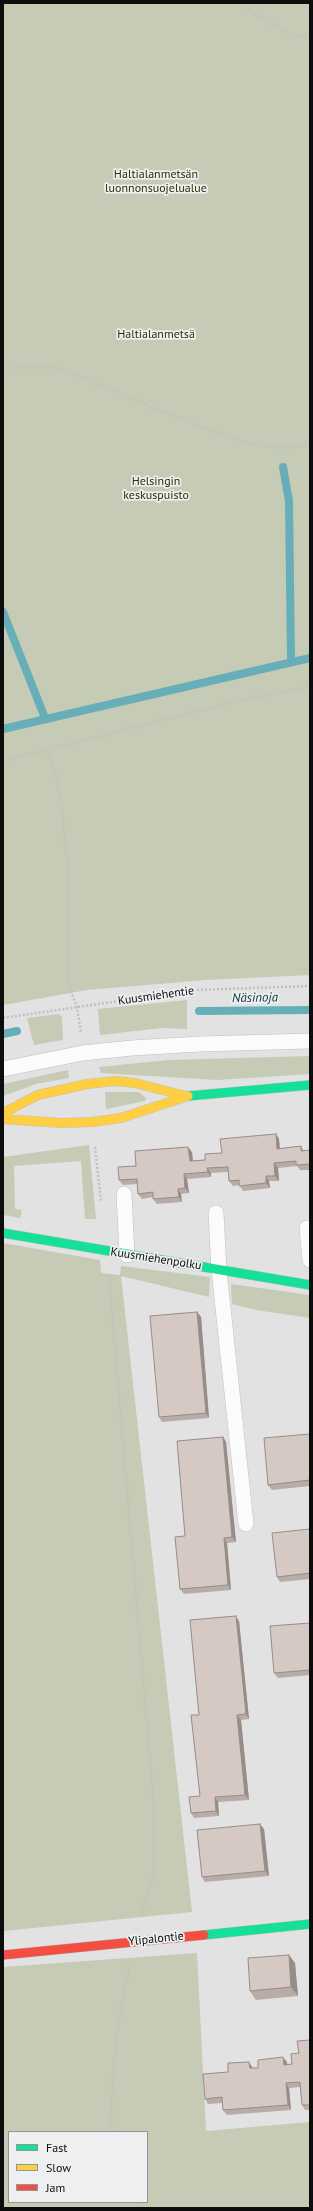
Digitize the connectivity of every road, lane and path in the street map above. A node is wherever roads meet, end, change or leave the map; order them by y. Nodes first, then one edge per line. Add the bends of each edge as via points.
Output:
1 (238, 3) edge
2 (310, 39) edge
3 (3, 368) edge
4 (310, 445) edge
5 (310, 687) edge
6 (48, 750) junction
7 (3, 761) edge
8 (310, 986) edge
9 (77, 1007) junction
10 (3, 1018) edge
11 (310, 1041) edge
12 (3, 1069) edge
13 (310, 1085) edge
14 (186, 1096) junction
15 (3, 1113) edge
16 (3, 1118) edge
17 (124, 1194) dead end
18 (216, 1214) dead end
19 (307, 1228) dead end
20 (3, 1233) edge
21 (107, 1251) junction
22 (127, 1255) junction
23 (310, 1260) edge
24 (219, 1270) junction
25 (310, 1285) edge
26 (246, 1524) dead end
27 (310, 1924) edge
28 (134, 1941) junction
29 (3, 1955) edge
30 (112, 2131) edge

1 - 2 path via 290,35
3 - 4 path via 49,367 242,442 278,448
5 - 6 path via 241,700
6 - 7 path
6 - 9 path via 56,773 62,807 70,880 67,981
8 - 9 path, Kuusmiehentie via 195,990
9 - 10 path, Kuusmiehentie
11 - 12 lane via 132,1048 83,1053
13 - 14 street
14 - 15 street via 135,1083 115,1081 87,1084 45,1094
14 - 16 street via 121,1118 92,1122 61,1123
17 - 22 lane
18 - 24 lane
19 - 23 lane
20 - 21 street, Kuusmiehenpolku
21 - 22 street, Kuusmiehenpolku
21 - 28 path via 154,1809 154,1877 136,1927
22 - 24 street, Kuusmiehenpolku
24 - 25 street, Kuusmiehenpolku
24 - 26 lane
27 - 28 street, Ylipalontie
28 - 29 street, Ylipalontie
28 - 30 path via 116,2035 110,2126

